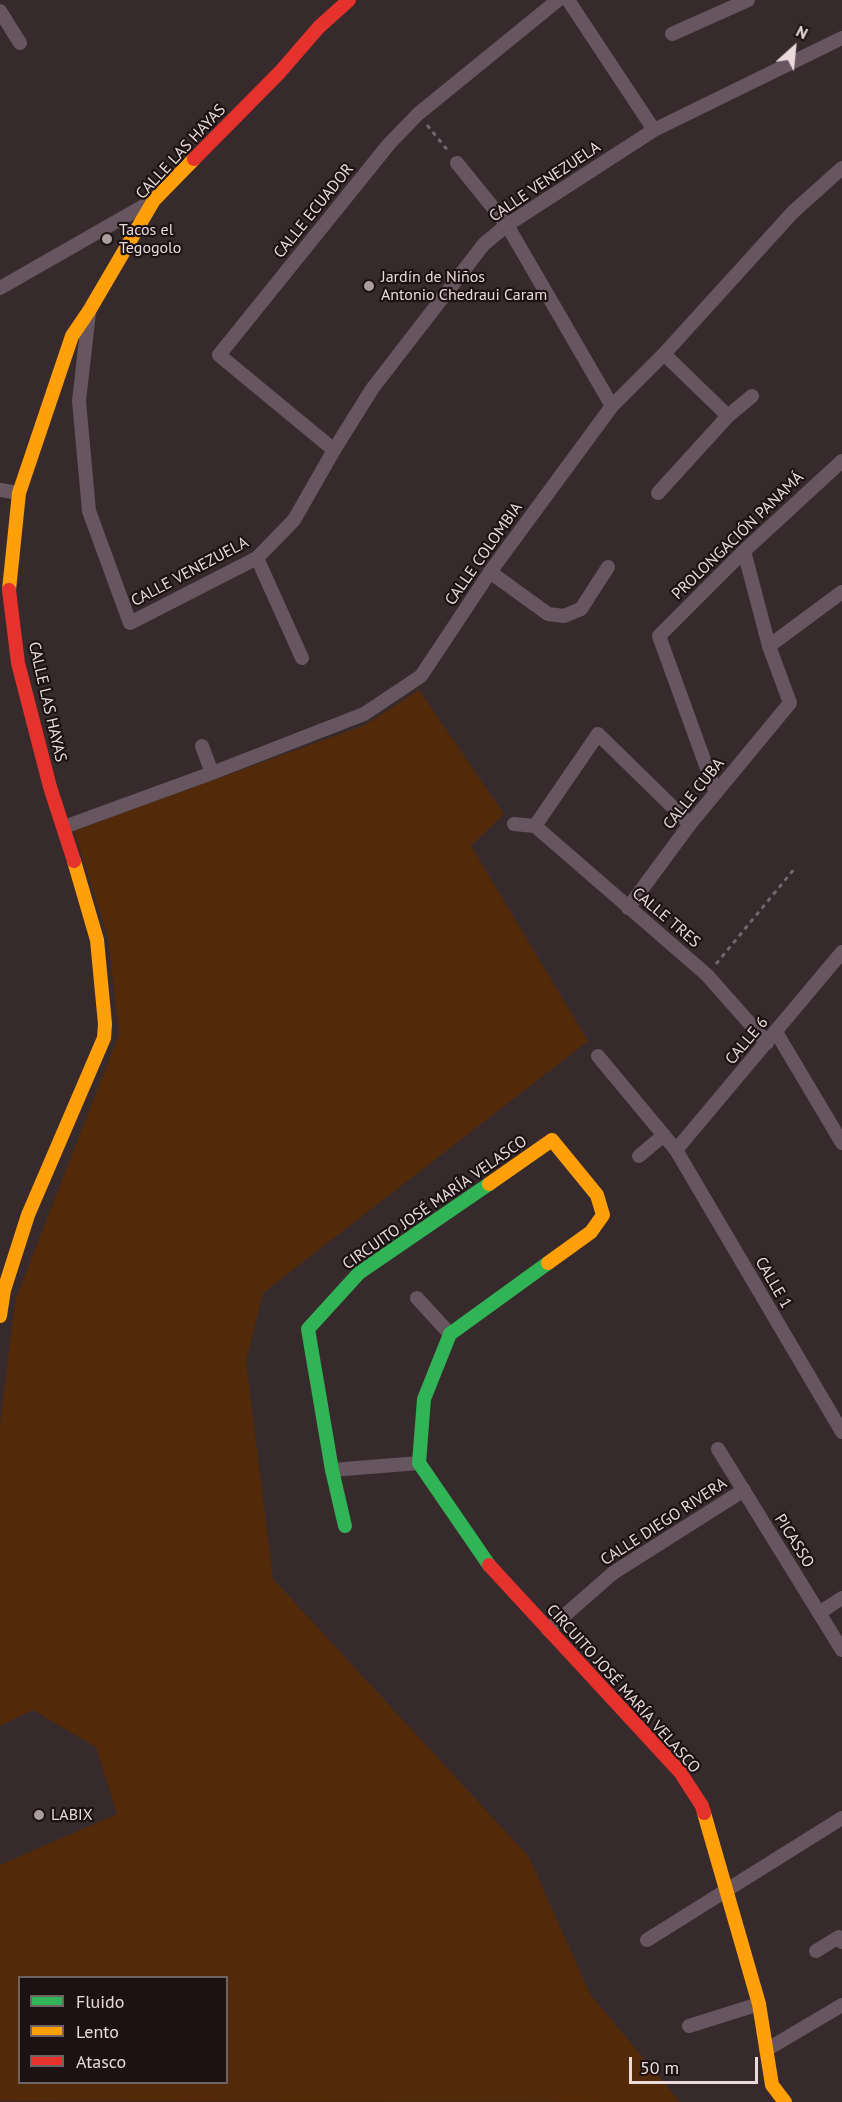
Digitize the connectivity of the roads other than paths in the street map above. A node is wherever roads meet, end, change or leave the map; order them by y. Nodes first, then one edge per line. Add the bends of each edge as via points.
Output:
1 (349, 0) edge
2 (558, 0) edge
3 (568, 0) edge
4 (748, 0) edge
5 (0, 11) edge
6 (672, 34) dead end
7 (842, 38) edge
8 (20, 43) dead end
9 (654, 130) junction
10 (457, 163) road end
11 (842, 168) edge
12 (154, 200) junction
13 (507, 225) junction
14 (0, 288) edge
15 (89, 311) junction
16 (664, 354) junction
17 (752, 396) dead end
18 (612, 406) junction
19 (728, 416) junction
20 (334, 450) junction
21 (842, 461) edge
22 (0, 490) edge
23 (19, 493) junction
24 (658, 493) dead end
25 (744, 551) junction
26 (256, 558) junction
27 (608, 567) dead end
28 (490, 572) junction
29 (842, 592) edge
30 (769, 646) junction
31 (302, 658) dead end
32 (202, 746) dead end
33 (212, 773) junction
34 (716, 793) junction
35 (514, 824) dead end
36 (690, 824) junction
37 (535, 826) junction
38 (64, 827) junction
39 (628, 908) junction
40 (842, 952) edge
41 (776, 1032) junction
42 (767, 1043) junction
43 (598, 1056) dead end
44 (664, 1135) junction
45 (842, 1143) edge
46 (676, 1150) junction
47 (639, 1156) dead end
48 (417, 1298) dead end
49 (0, 1316) edge
50 (450, 1334) junction
51 (842, 1432) edge
52 (718, 1449) dead end
53 (419, 1463) junction
54 (332, 1470) junction
55 (744, 1490) junction
56 (345, 1526) dead end
57 (842, 1598) edge
58 (819, 1613) junction
59 (548, 1630) junction
60 (842, 1650) edge
61 (842, 1818) edge
62 (727, 1889) junction
63 (647, 1940) dead end
64 (842, 1942) edge
65 (816, 1951) dead end
66 (759, 2004) junction
67 (842, 2005) edge
68 (689, 2026) dead end
69 (766, 2050) junction
70 (785, 2102) edge

1 - 12 street, CALLE LAS HAYAS
2 - 20 street, CALLE ECUADOR via 418,114 389,144 219,355
3 - 9 street
4 - 6 street
5 - 8 street
7 - 9 street, CALLE VENEZUELA
9 - 13 street, CALLE VENEZUELA
10 - 13 street
11 - 16 street, CALLE COLOMBIA via 793,212
12 - 14 street
12 - 15 street, CALLE LAS HAYAS
13 - 18 street
13 - 20 street, CALLE VENEZUELA via 484,244 372,389
15 - 23 street, CALLE LAS HAYAS via 72,336
15 - 26 street, CALLE VENEZUELA via 79,401 89,511 130,623
16 - 18 street, CALLE COLOMBIA
16 - 19 street
17 - 19 street
18 - 28 street, CALLE COLOMBIA
19 - 24 street
20 - 26 street, CALLE VENEZUELA via 294,520
21 - 25 street, PROLONGACIÓN PANAMÁ
22 - 23 street
23 - 38 street, CALLE LAS HAYAS via 8,584 18,663
25 - 30 street
25 - 34 street, PROLONGACIÓN PANAMÁ via 659,636
26 - 31 street
27 - 28 street via 581,609 564,616 549,614
28 - 33 street, CALLE COLOMBIA via 421,676 364,714
29 - 30 street
30 - 34 street, CALLE CUBA via 790,703
32 - 33 street
33 - 38 street, CALLE COLOMBIA
34 - 36 street, CALLE CUBA
35 - 37 street
36 - 37 street via 597,734
36 - 39 street, CALLE CUBA
37 - 39 street, CALLE TRES
38 - 49 street, CALLE LAS HAYAS via 97,940 104,1038 28,1215 4,1290
39 - 42 street, CALLE TRES via 707,975
40 - 41 street, CALLE 6
41 - 42 street, CALLE 6
41 - 45 street
42 - 46 street, CALLE 6
43 - 44 street, CALLE 1
44 - 46 street, CALLE 1
44 - 47 street
46 - 51 street, CALLE 1
48 - 50 street
50 - 53 street via 424,1399
50 - 54 street, CIRCUITO JOSÉ MARÍA VELASCO via 591,1232 603,1215 597,1195 552,1140 359,1273 308,1329
52 - 55 street, PICASSO
53 - 54 street
53 - 59 street, CIRCUITO JOSÉ MARÍA VELASCO via 495,1574
54 - 56 street
55 - 58 street, PICASSO
55 - 59 street, CALLE DIEGO RIVERA via 612,1573
57 - 58 street
58 - 60 street, PICASSO
59 - 62 street, CIRCUITO JOSÉ MARÍA VELASCO via 680,1772 702,1806
61 - 62 street
62 - 63 street
62 - 66 street, CIRCUITO JOSÉ MARÍA VELASCO
64 - 65 street via 839,1937
66 - 68 street
66 - 69 street, CIRCUITO JOSÉ MARÍA VELASCO
67 - 69 street
69 - 70 street, CIRCUITO JOSÉ MARÍA VELASCO via 772,2085

